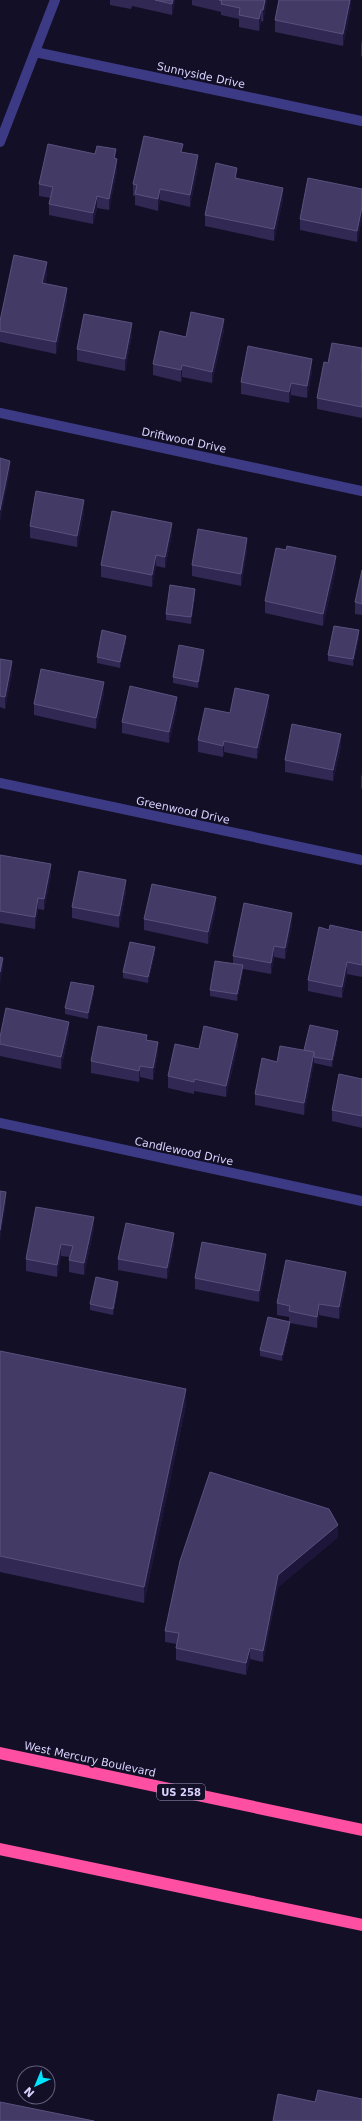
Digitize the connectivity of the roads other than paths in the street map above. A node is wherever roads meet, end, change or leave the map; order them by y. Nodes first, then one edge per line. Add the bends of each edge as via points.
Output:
1 (55, 0) edge
2 (36, 52) junction
3 (362, 121) edge
4 (0, 142) edge
5 (0, 413) edge
6 (362, 491) edge
7 (0, 783) edge
8 (362, 860) edge
9 (0, 1124) edge
10 (362, 1201) edge
11 (0, 1753) edge
12 (362, 1830) edge
13 (0, 1849) edge
14 (362, 1925) edge

1 - 2 street
2 - 3 street, Sunnyside Drive
2 - 4 street
5 - 6 street, Driftwood Drive
7 - 8 street, Greenwood Drive
9 - 10 street, Candlewood Drive
11 - 12 highway, West Mercury Boulevard / US 258
13 - 14 highway

